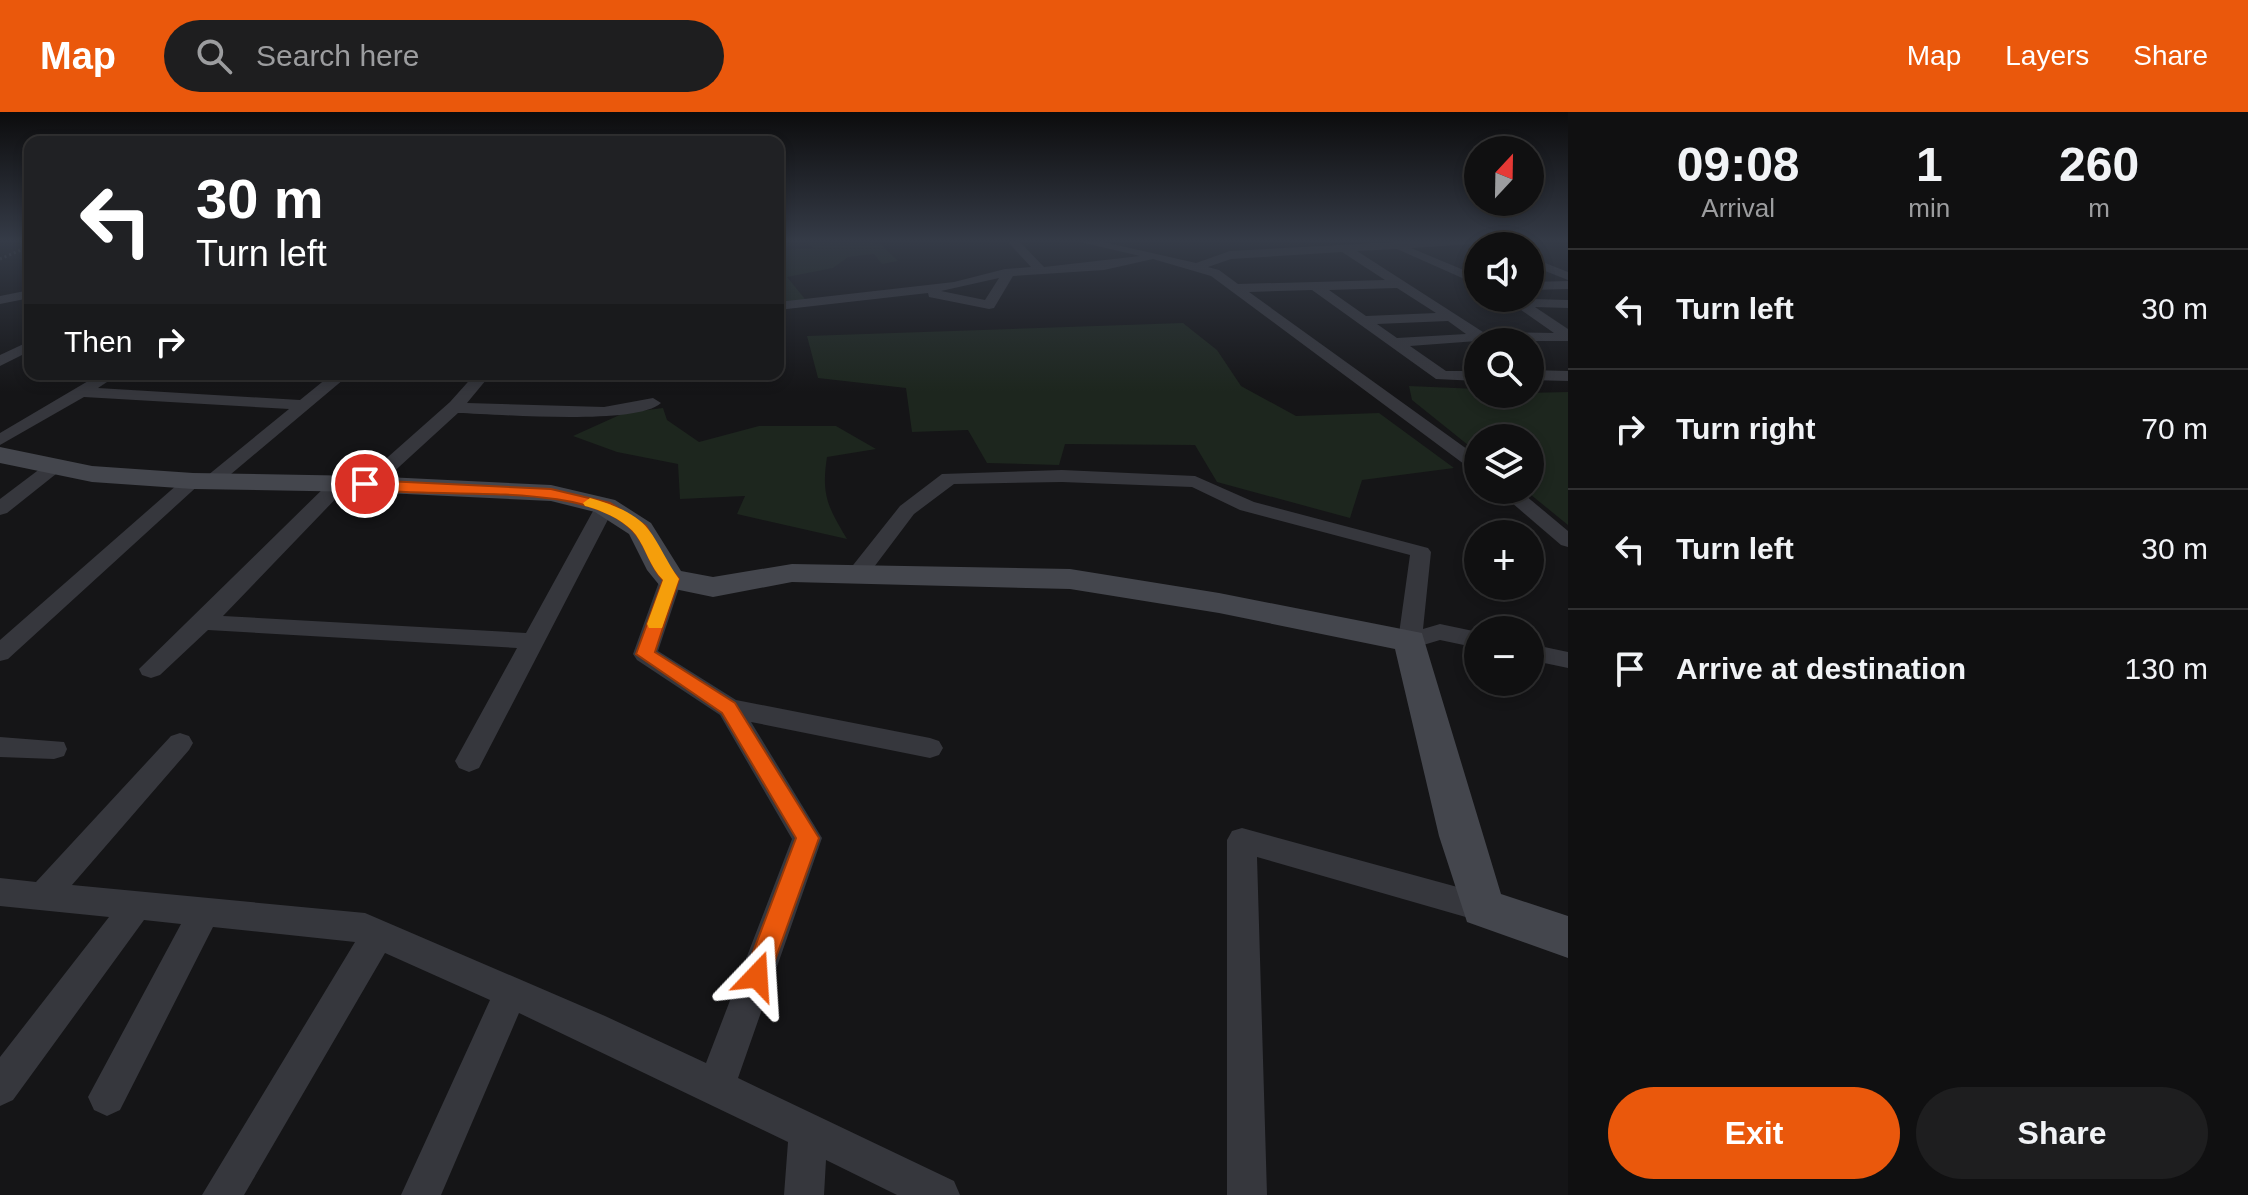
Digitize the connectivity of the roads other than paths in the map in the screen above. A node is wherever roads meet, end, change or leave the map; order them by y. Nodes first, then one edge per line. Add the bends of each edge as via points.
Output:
1 (914, 292) edge
2 (922, 292) edge
3 (997, 292) edge
4 (1242, 292) edge
5 (1323, 292) edge
6 (1413, 292) edge
7 (24, 295) edge
8 (0, 300) edge
9 (1544, 303) edge
10 (1568, 304) edge
11 (784, 305) edge
12 (1531, 312) edge
13 (1452, 317) junction
14 (1362, 320) junction
15 (1468, 328) edge
16 (1568, 336) edge
17 (1544, 337) edge
18 (1464, 340) edge
19 (1393, 342) junction
20 (24, 348) edge
21 (0, 361) edge
22 (1544, 375) edge
23 (1464, 376) edge
24 (1568, 376) edge
25 (101, 380) edge
26 (334, 380) edge
27 (478, 380) edge
28 (80, 392) junction
29 (653, 403) dead end
30 (301, 405) junction
31 (453, 408) junction
32 (0, 440) edge
33 (0, 455) edge
34 (1464, 456) edge
35 (55, 466) junction
36 (202, 481) junction
37 (354, 484) junction
38 (1524, 504) edge
39 (605, 506) junction
40 (0, 509) edge
41 (1568, 541) edge
42 (857, 574) junction
43 (671, 579) junction
44 (203, 622) junction
45 (1464, 637) edge
46 (533, 641) junction
47 (1410, 641) junction
48 (0, 653) edge
49 (1544, 655) edge
50 (1568, 660) edge
51 (151, 669) dead end
52 (729, 708) junction
53 (180, 743) dead end
54 (0, 747) edge
55 (930, 748) dead end
56 (54, 749) dead end
57 (469, 761) dead end
58 (0, 892) edge
59 (43, 896) junction
60 (138, 904) junction
61 (1483, 908) junction
62 (204, 912) junction
63 (378, 934) junction
64 (1568, 937) edge
65 (511, 992) junction
66 (0, 1087) edge
67 (716, 1087) junction
68 (107, 1097) dead end
69 (808, 1131) junction
70 (222, 1195) edge
71 (421, 1195) edge
72 (804, 1195) edge
73 (940, 1195) edge
74 (1247, 1195) edge

1 - 11 street
2 - 3 street via 989,305
4 - 34 street
5 - 14 street
6 - 13 street
7 - 8 street
9 - 10 street
12 - 16 street
13 - 14 street
13 - 15 street
14 - 19 street
16 - 17 street
18 - 19 street
19 - 23 street via 1442,376
20 - 21 street
22 - 24 street
25 - 28 street
26 - 30 street
27 - 31 street
28 - 30 street
28 - 32 street
29 - 31 street via 604,412
30 - 36 street
31 - 37 street
33 - 35 street
35 - 36 street via 92,474
35 - 40 street
36 - 37 street
36 - 48 street
37 - 39 street via 551,493
37 - 44 street
38 - 41 street
39 - 43 street via 641,529
39 - 46 street
42 - 43 street via 792,573 713,587
42 - 47 street via 1070,579
42 - 47 street via 907,510 949,478 1195,482 1247,506 1421,552
43 - 52 street via 645,654
44 - 46 street
44 - 51 street
45 - 47 street via 1440,632
46 - 57 street
47 - 61 street
49 - 50 street
52 - 55 street
52 - 67 street via 807,838
53 - 59 street
54 - 56 street
58 - 59 street
59 - 60 street
60 - 62 street
60 - 66 street
61 - 64 street
61 - 74 street via 1242,840
62 - 63 street via 365,928
62 - 68 street
63 - 65 street
63 - 70 street
65 - 67 street
65 - 71 street
67 - 69 street
69 - 72 street
69 - 73 street

